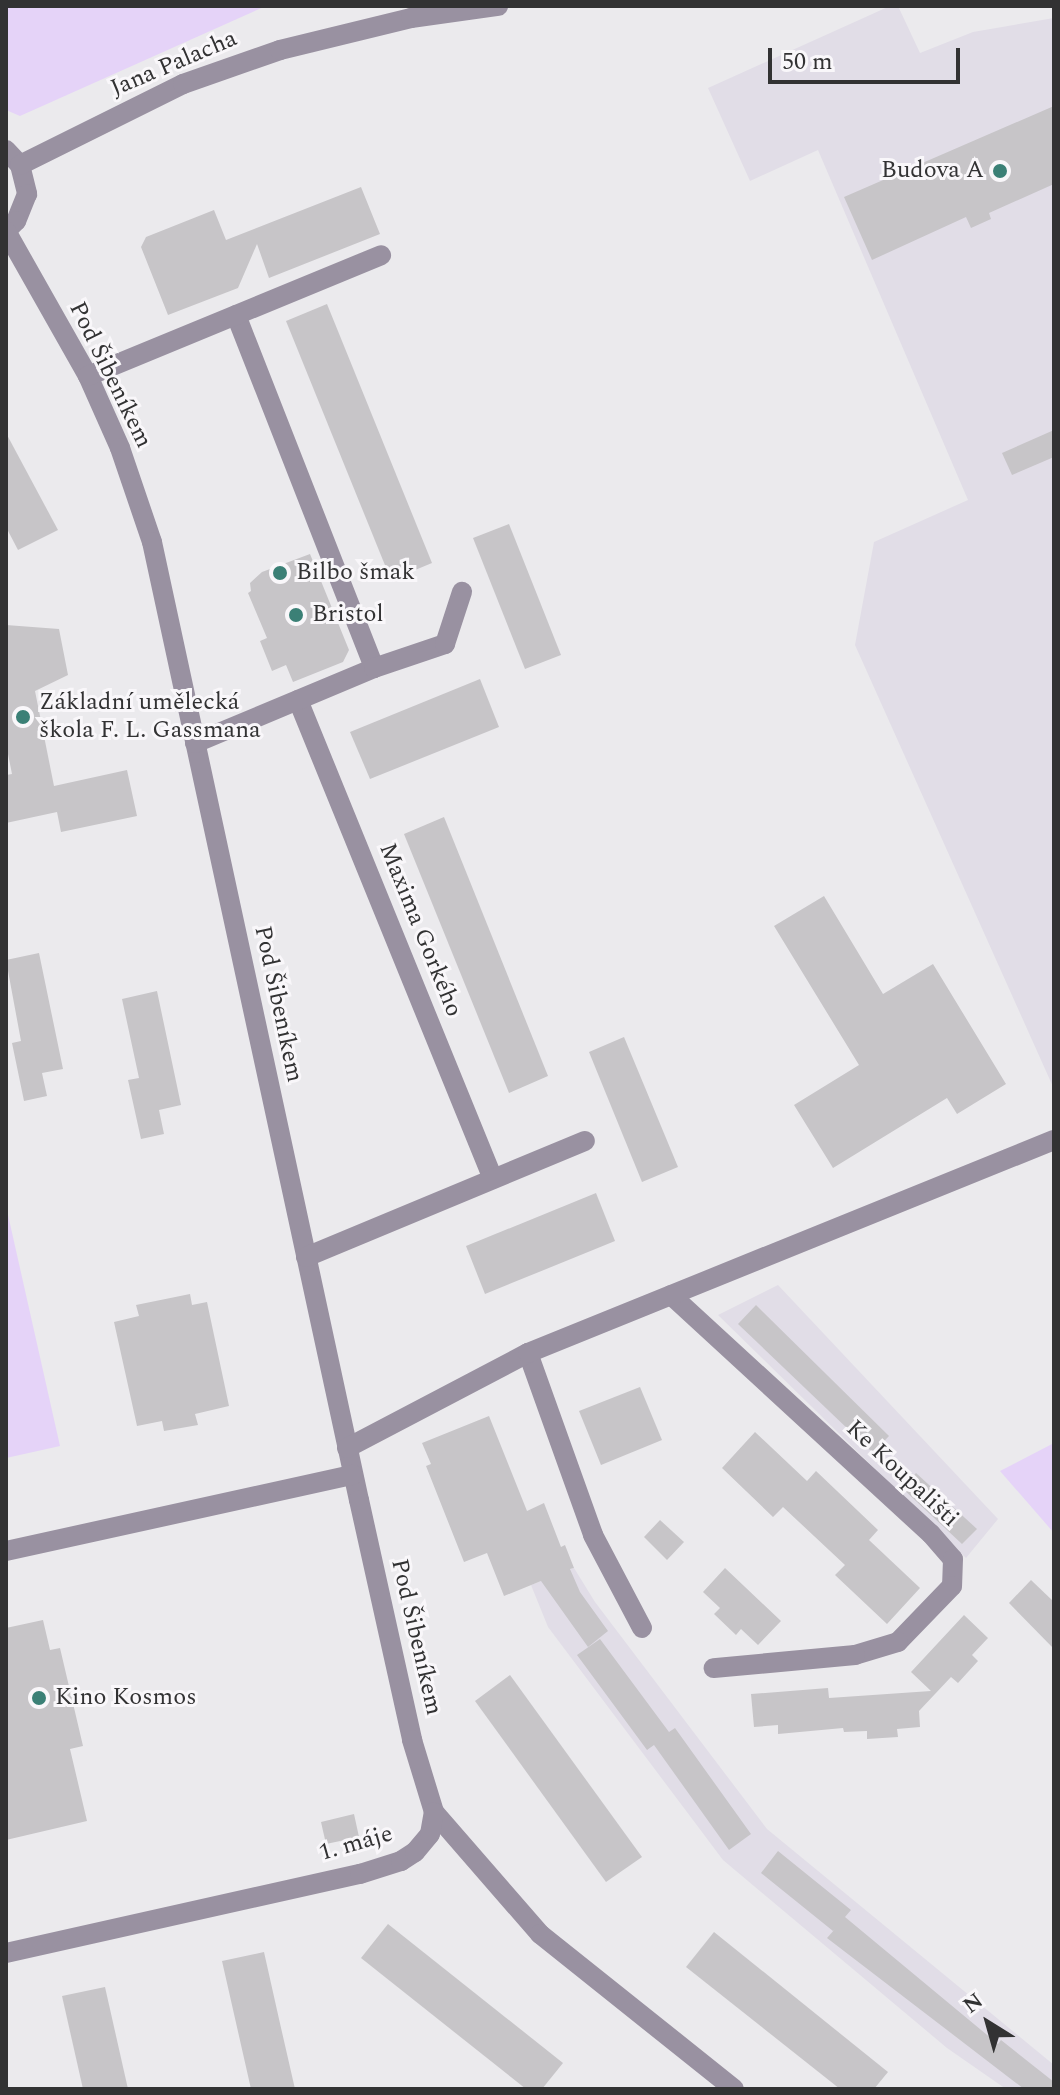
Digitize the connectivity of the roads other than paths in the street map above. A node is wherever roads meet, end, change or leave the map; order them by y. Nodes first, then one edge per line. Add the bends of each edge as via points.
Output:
1 (498, 6) edge
2 (13, 158) edge
3 (6, 231) edge
4 (381, 255) dead end
5 (236, 315) junction
6 (88, 376) junction
7 (462, 592) dead end
8 (374, 668) junction
9 (298, 700) junction
10 (195, 743) junction
11 (1054, 1140) edge
12 (585, 1141) dead end
13 (493, 1179) junction
14 (306, 1257) junction
15 (671, 1295) junction
16 (528, 1353) junction
17 (347, 1448) junction
18 (353, 1475) junction
19 (6, 1551) edge
20 (642, 1628) dead end
21 (714, 1668) dead end
22 (434, 1812) junction
23 (6, 1953) edge
24 (734, 2089) edge

1 - 2 street, Jana Palacha via 411,18 280,50 183,84
2 - 3 street via 27,194
3 - 6 street, Pod Šibeníkem
4 - 5 street
5 - 6 street
5 - 8 street
6 - 10 street, Pod Šibeníkem via 152,542
7 - 8 street via 445,644
8 - 9 street
9 - 10 street
9 - 13 street, Maxima Gorkého
10 - 14 street, Pod Šibeníkem
11 - 15 street
12 - 13 street
13 - 14 street
14 - 17 street, Pod Šibeníkem
15 - 16 street
15 - 21 street, Ke Koupališti via 953,1559 952,1586 898,1642 855,1655
16 - 17 street
16 - 20 street via 593,1535
17 - 18 street, Pod Šibeníkem
18 - 19 street
18 - 22 street, Pod Šibeníkem via 412,1740
22 - 23 street, 1. máje via 430,1834 401,1861
22 - 24 street via 540,1934

